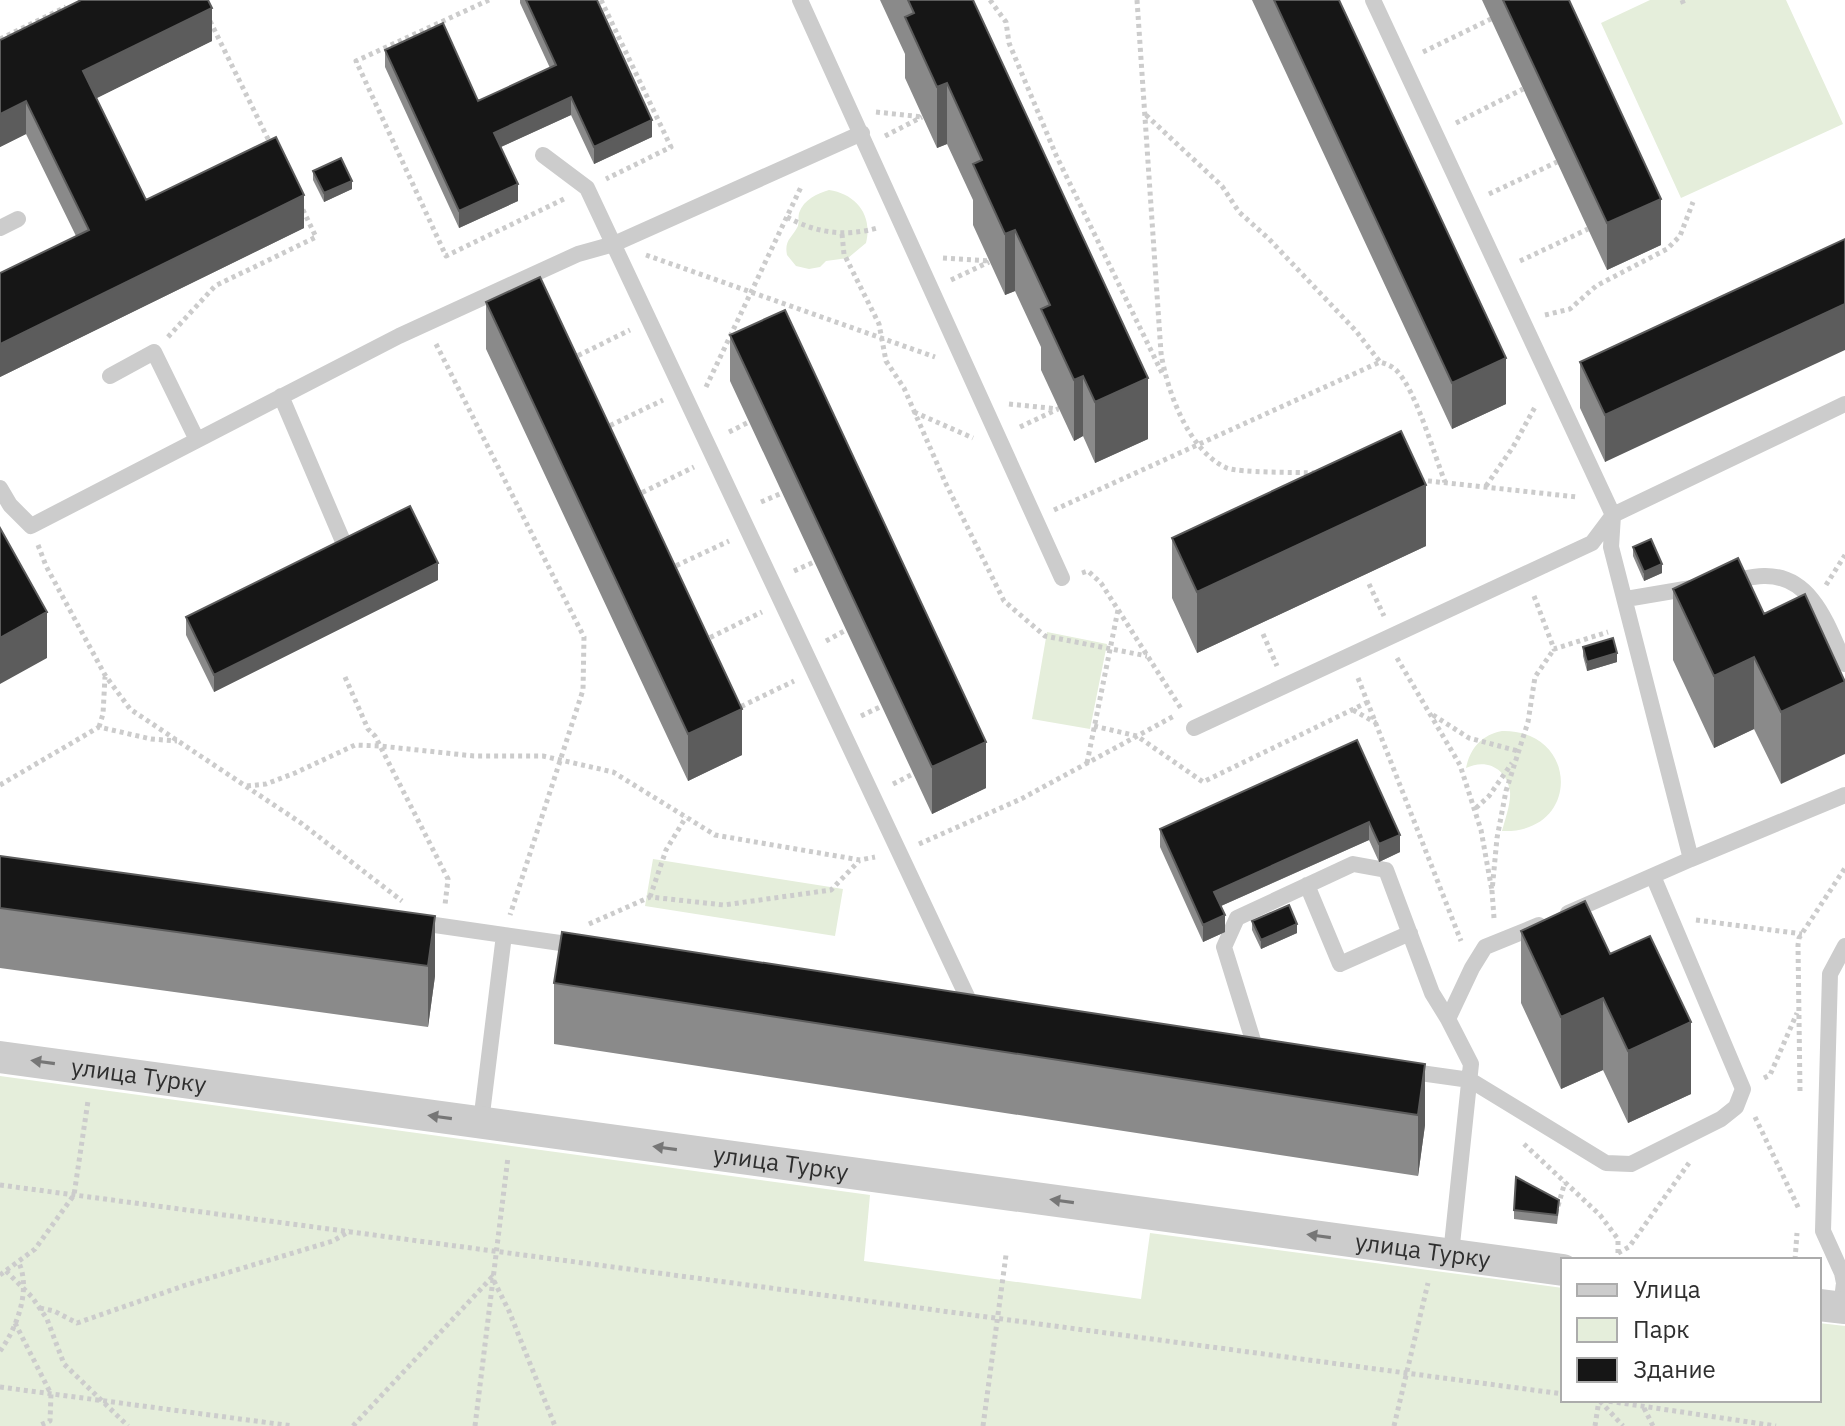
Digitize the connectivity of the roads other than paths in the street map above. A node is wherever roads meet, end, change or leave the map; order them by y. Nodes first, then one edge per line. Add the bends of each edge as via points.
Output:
1 (800, 0) edge
2 (1373, 0) edge
3 (864, 139) junction
4 (543, 155) dead end
5 (18, 219) dead end
6 (0, 228) edge
7 (614, 244) junction
8 (110, 376) dead end
9 (281, 396) junction
10 (1845, 404) edge
11 (197, 440) junction
12 (0, 488) edge
13 (1609, 507) junction
14 (342, 539) edge
15 (1062, 578) road end
16 (1626, 599) junction
17 (1845, 664) edge
18 (1194, 728) road end
19 (1845, 795) edge
20 (1691, 859) junction
21 (1653, 876) junction
22 (1307, 885) junction
23 (396, 920) edge
24 (1410, 933) junction
25 (504, 935) junction
26 (1845, 946) edge
27 (595, 948) edge
28 (970, 1005) edge
29 (1448, 1019) junction
30 (1256, 1050) edge
31 (0, 1057) edge
32 (1394, 1070) edge
33 (1470, 1080) junction
34 (481, 1122) junction
35 (1444, 1253) junction
36 (1561, 1270) edge
37 (1835, 1307) edge

1 - 3 lane
2 - 13 lane
3 - 7 lane via 812,155
3 - 15 lane
4 - 7 lane via 587,188
5 - 6 lane
7 - 9 lane via 578,254 426,323
7 - 28 lane
8 - 11 lane via 154,352
9 - 11 lane
9 - 14 lane
10 - 13 lane
11 - 12 lane via 31,526
13 - 16 lane via 1611,547
13 - 18 lane via 1592,543
16 - 17 lane via 1764,576 1783,579 1808,592
16 - 20 lane
19 - 20 lane
20 - 21 lane
21 - 29 lane via 1485,947
21 - 33 lane via 1743,1089 1736,1107 1631,1164 1606,1163
22 - 24 lane via 1353,864 1386,870
22 - 24 lane via 1340,964
22 - 30 lane via 1237,918 1224,947
23 - 25 lane
24 - 29 lane via 1432,993
25 - 27 lane
25 - 34 lane
26 - 37 lane via 1830,974 1823,1226 1844,1283
29 - 33 lane via 1471,1064
34 -> 31 street, улица Турку
32 - 33 lane
33 - 35 lane
35 -> 34 street, улица Турку
35 - 36 street, улица Турку

